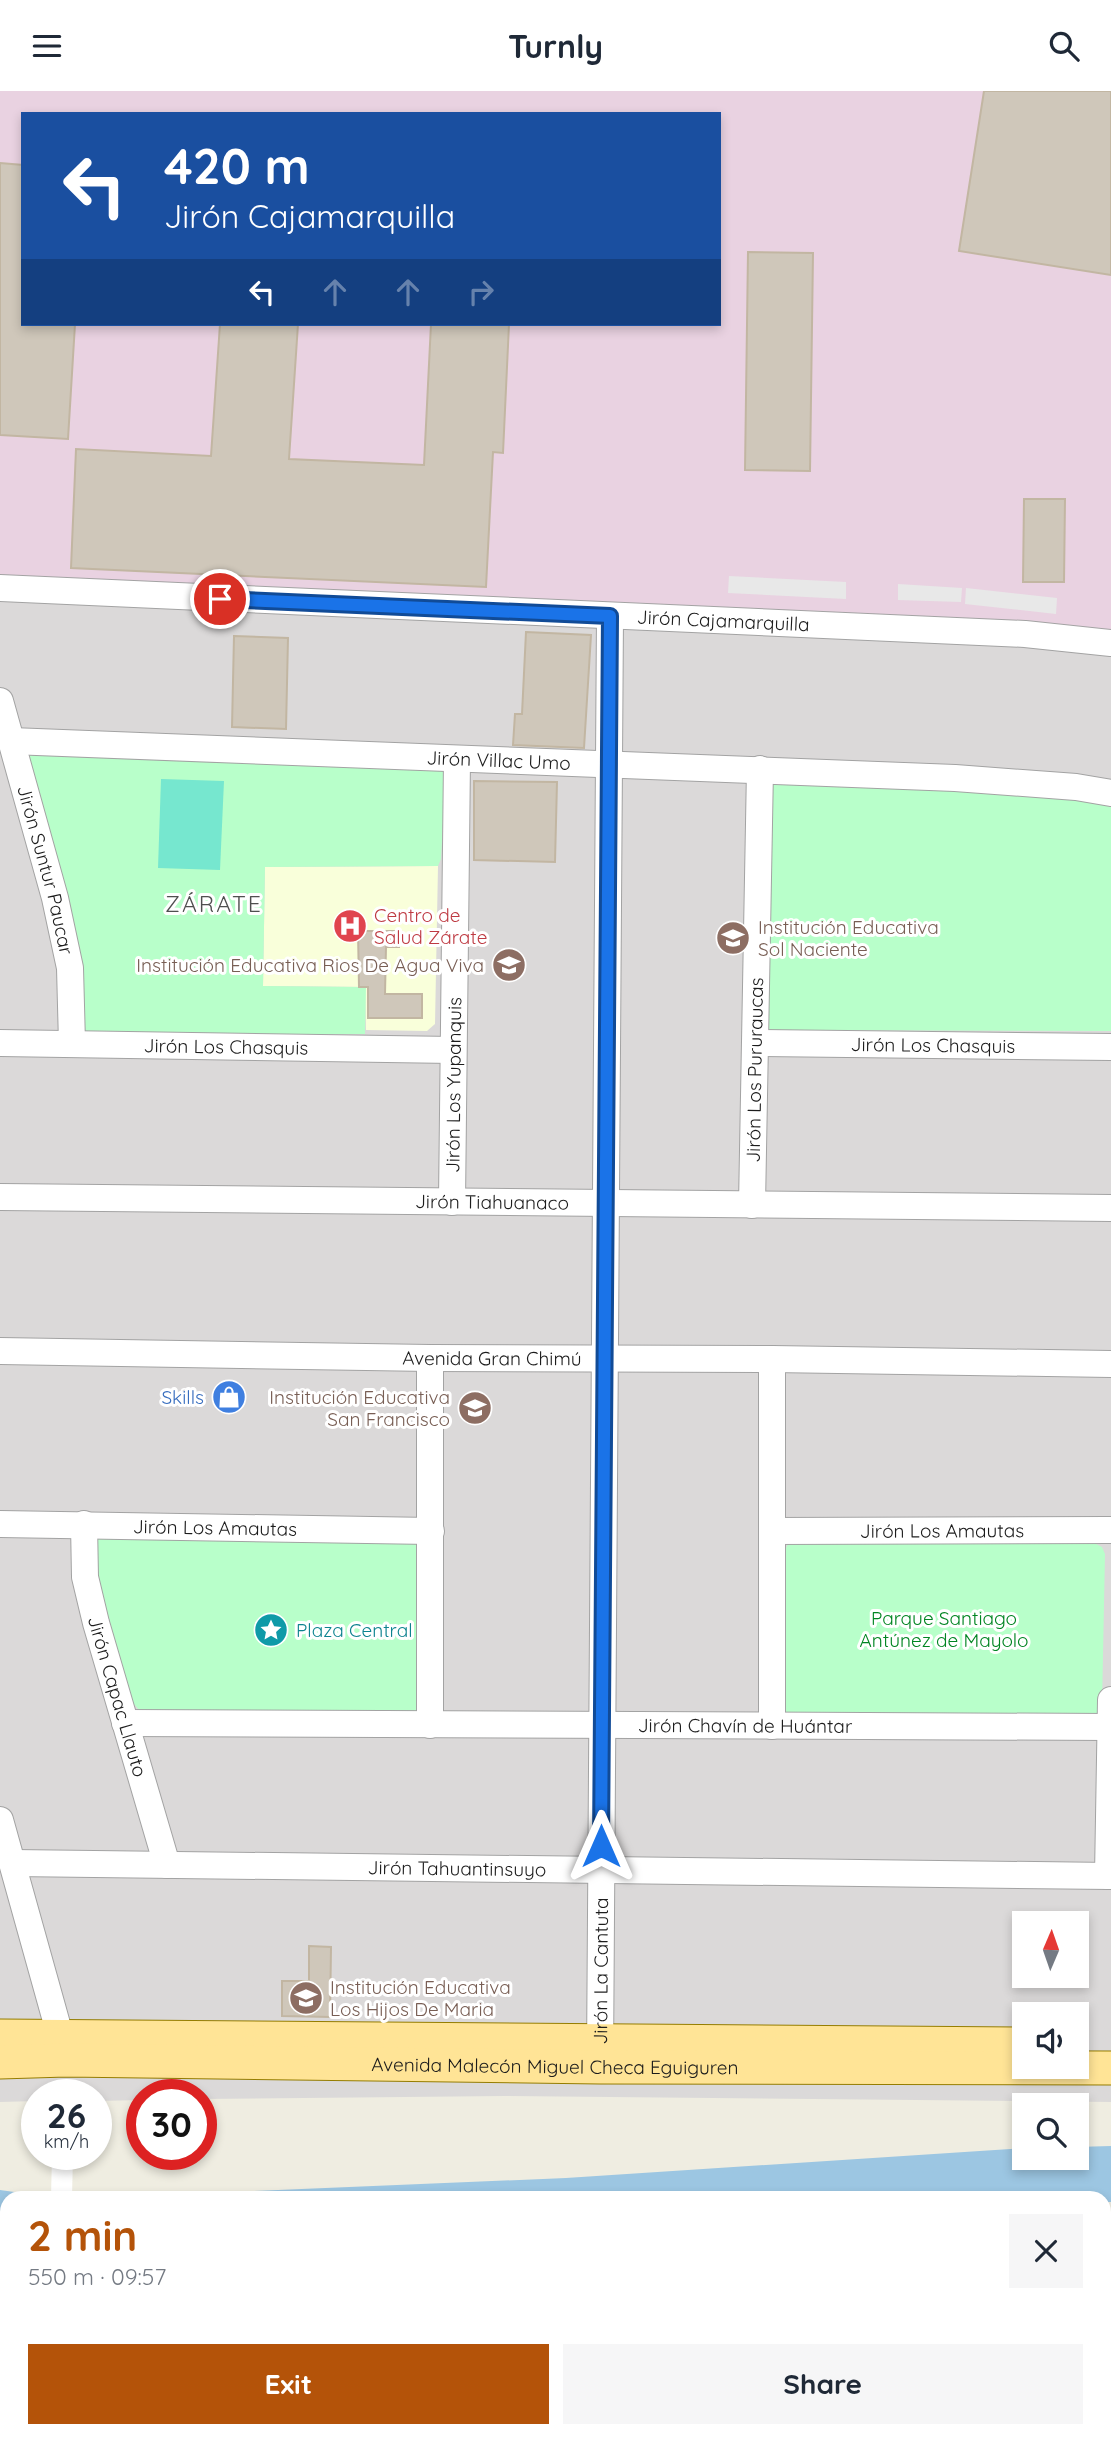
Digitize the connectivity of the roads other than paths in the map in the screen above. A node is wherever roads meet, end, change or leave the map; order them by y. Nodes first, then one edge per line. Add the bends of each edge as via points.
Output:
1 (0, 588) edge
2 (610, 616) junction
3 (1111, 643) edge
4 (0, 701) edge
5 (11, 741) junction
6 (457, 759) junction
7 (609, 764) junction
8 (760, 769) junction
9 (1111, 793) edge
10 (0, 1043) edge
11 (72, 1043) junction
12 (756, 1043) junction
13 (1111, 1047) edge
14 (453, 1050) junction
15 (0, 1197) edge
16 (452, 1202) junction
17 (606, 1203) junction
18 (752, 1205) junction
19 (1111, 1208) edge
20 (0, 1351) edge
21 (430, 1358) junction
22 (604, 1358) junction
23 (772, 1359) junction
24 (1111, 1364) edge
25 (0, 1524) edge
26 (84, 1524) junction
27 (1111, 1530) edge
28 (431, 1531) junction
29 (772, 1531) junction
30 (1111, 1700) edge
31 (125, 1723) junction
32 (430, 1725) junction
33 (602, 1725) junction
34 (772, 1726) junction
35 (1111, 1727) edge
36 (0, 1820) edge
37 (13, 1863) junction
38 (167, 1865) junction
39 (601, 1870) junction
40 (1110, 1876) edge
41 (60, 2035) junction
42 (0, 2036) edge
43 (1012, 2044) edge
44 (1089, 2045) edge
45 (1111, 2045) edge
46 (600, 2053) junction
47 (0, 2062) edge
48 (1111, 2068) edge

1 - 2 street, Jirón Cajamarquilla
2 - 3 street, Jirón Cajamarquilla via 1012,633
2 - 7 street, Jirón La Cantuta
4 - 5 street, Jirón Suntur Paucar
5 - 6 street, Jirón Villac Umo
5 - 11 street, Jirón Suntur Paucar via 70,968
6 - 7 street, Jirón Villac Umo
6 - 14 street, Jirón Los Yupanquis
7 - 8 street, Jirón Villac Umo
7 - 17 street, Jirón La Cantuta
8 - 9 street, Jirón Villac Umo via 980,779
8 - 12 street, Jirón Los Pururaucas
10 - 11 street, Jirón Los Chasquis
11 - 14 street, Jirón Los Chasquis
12 - 13 street, Jirón Los Chasquis
12 - 18 street, Jirón Los Pururaucas
14 - 16 street, Jirón Los Yupanquis
15 - 16 street, Jirón Tiahuanaco
16 - 17 street, Jirón Tiahuanaco
17 - 18 street, Jirón Tiahuanaco
17 - 22 street, Jirón La Cantuta
18 - 19 street, Jirón Tiahuanaco
20 - 21 street, Avenida Gran Chimú
21 - 22 street, Avenida Gran Chimú
21 - 28 street
22 - 23 street, Avenida Gran Chimú
22 - 33 street, Jirón La Cantuta
23 - 24 street, Avenida Gran Chimú
23 - 29 street
25 - 26 street, Jirón Los Amautas
26 - 28 street, Jirón Los Amautas
26 - 31 street, Jirón Capac Llauto via 85,1577
27 - 29 street, Jirón Los Amautas
28 - 32 street
29 - 34 street
30 - 35 street
31 - 32 street, Jirón Chavín de Huántar
31 - 38 street, Jirón Capac Llauto
32 - 33 street, Jirón Chavín de Huántar
33 - 34 street, Jirón Chavín de Huántar
33 - 39 street, Jirón La Cantuta
34 - 35 street, Jirón Chavín de Huántar
35 - 40 street
36 - 37 street
37 - 38 street, Jirón Tahuantinsuyo
37 - 41 street
38 - 39 street, Jirón Tahuantinsuyo
39 - 40 street, Jirón Tahuantinsuyo
39 - 46 street, Jirón La Cantuta
41 - 42 main road, Avenida Malecón Miguel Checa Eguiguren
41 - 46 main road, Avenida Malecón Miguel Checa Eguiguren
43 - 46 main road, Avenida Malecón Miguel Checa Eguiguren
44 - 45 main road
46 - 47 main road, Avenida Malecón Miguel Checa Eguiguren
46 - 48 main road, Avenida Malecón Miguel Checa Eguiguren

